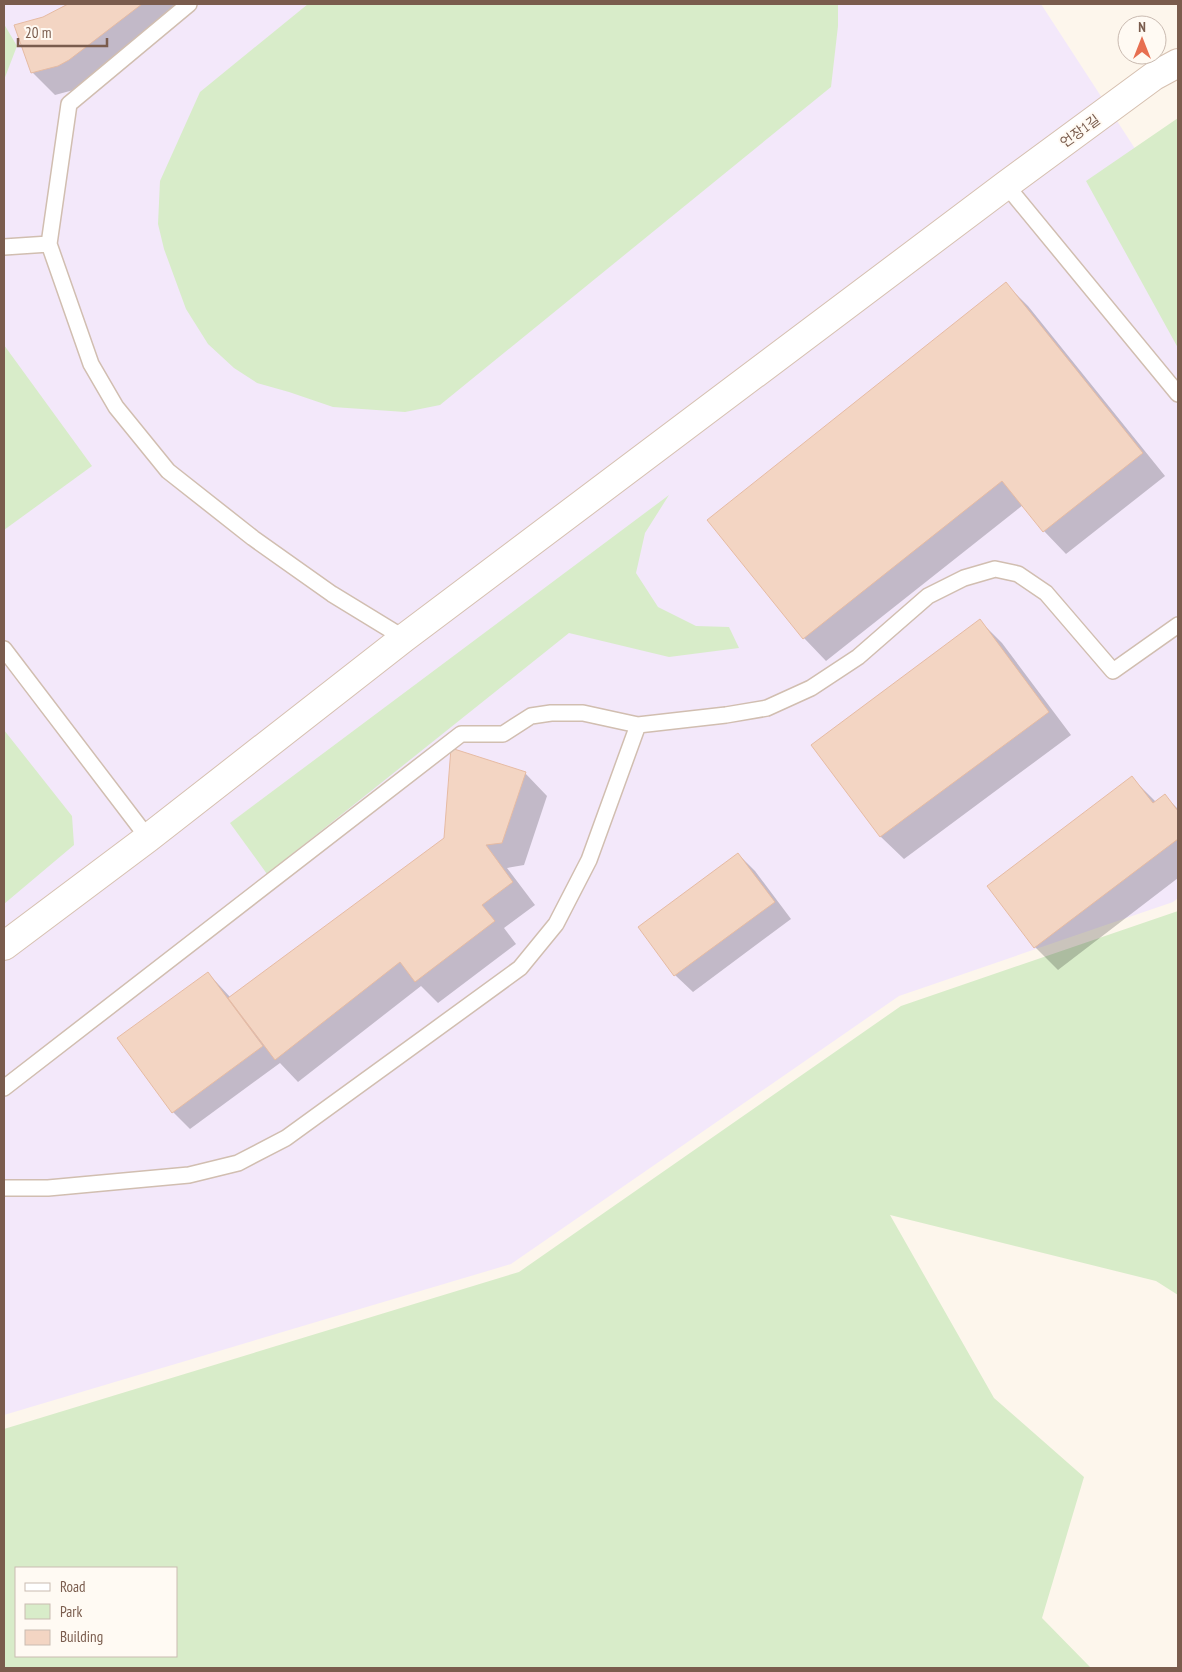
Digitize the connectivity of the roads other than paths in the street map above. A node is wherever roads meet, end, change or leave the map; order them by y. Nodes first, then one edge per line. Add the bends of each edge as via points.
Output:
1 (189, 4) edge
2 (1178, 50) edge
3 (1178, 63) edge
4 (1154, 76) junction
5 (1006, 185) junction
6 (49, 244) junction
7 (4, 247) edge
8 (1178, 394) edge
9 (1178, 626) edge
10 (404, 638) junction
11 (4, 649) edge
12 (638, 725) junction
13 (148, 838) junction
14 (4, 946) edge
15 (4, 1088) edge
16 (4, 1188) edge

1 - 6 lane via 69,104
2 - 4 street, 언장1길
3 - 4 street, 언장1길
4 - 5 street, 언장1길
5 - 8 lane
5 - 10 street, 언장1길
6 - 7 lane
6 - 10 lane via 91,364 116,407 168,471 253,538 332,594
9 - 12 lane via 1113,671 1046,593 1018,574 995,569 964,578 928,596 858,658 811,688 767,708
10 - 13 street, 언장1길
11 - 13 lane
12 - 15 lane via 583,713 551,713 531,716 503,734 461,734
12 - 16 lane via 589,860 556,924 520,968 286,1138 238,1163 188,1175 48,1188
13 - 14 street, 언장1길

